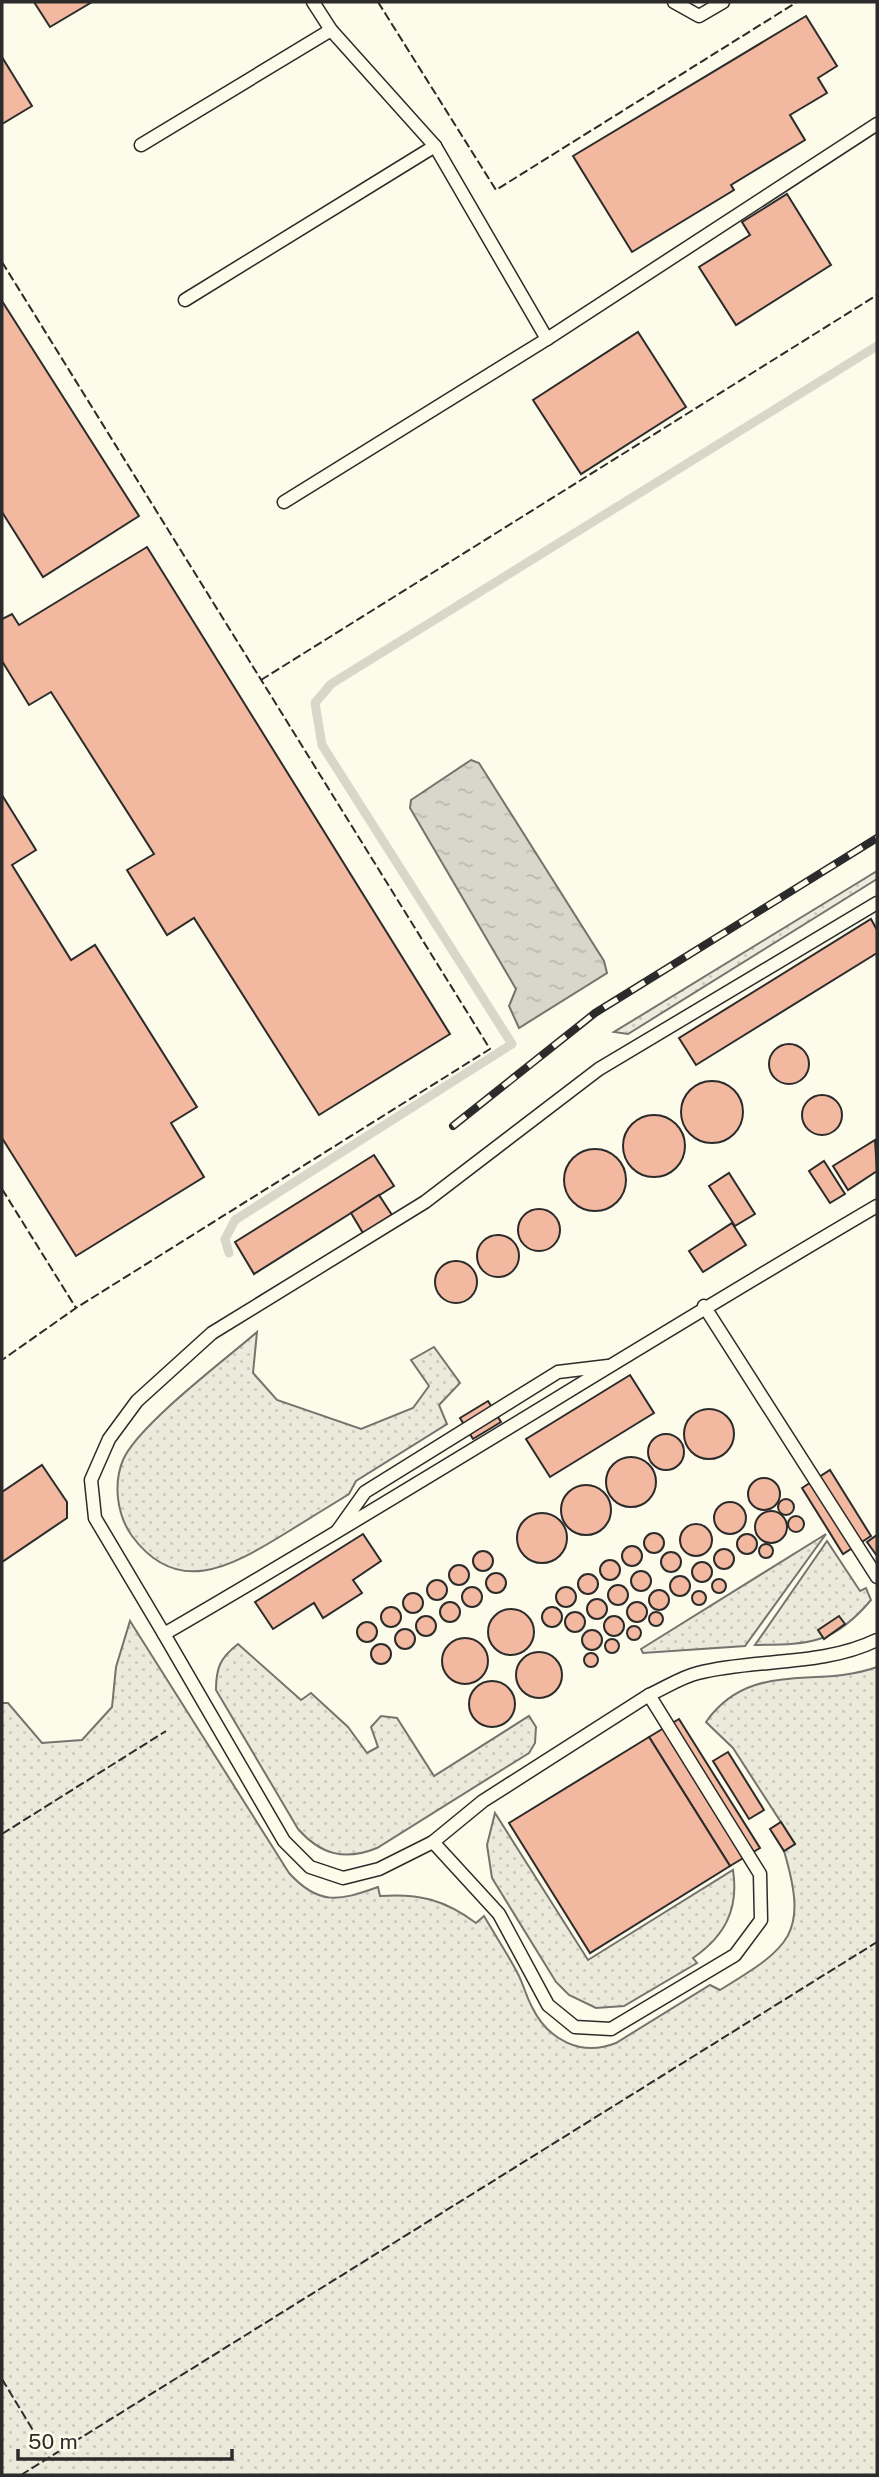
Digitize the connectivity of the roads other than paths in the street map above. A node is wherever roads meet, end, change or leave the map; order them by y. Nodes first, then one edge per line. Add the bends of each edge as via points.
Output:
1 (313, 2) edge
2 (674, 2) edge
3 (723, 2) edge
4 (331, 30) junction
5 (877, 124) edge
6 (141, 145) dead end
7 (435, 146) junction
8 (185, 300) dead end
9 (547, 339) junction
10 (284, 502) dead end
11 (877, 903) edge
12 (877, 1206) edge
13 (704, 1306) junction
14 (612, 1365) junction
15 (334, 1536) junction
16 (877, 1577) edge
17 (164, 1634) junction
18 (877, 1640) edge
19 (649, 1695) junction
20 (433, 1842) junction

1 - 4 lane
2 - 3 lane via 699,16
4 - 6 lane
4 - 7 lane
5 - 9 lane
7 - 8 lane
7 - 9 lane
9 - 10 lane
11 - 17 lane via 599,1069 425,1202 212,1333 137,1401 109,1439 91,1480 96,1518
12 - 13 lane
13 - 14 lane
13 - 16 lane
14 - 15 lane
14 - 15 lane via 558,1372 365,1492
15 - 17 lane
17 - 20 lane via 284,1841 310,1867 343,1878 379,1869
18 - 19 lane via 810,1660 697,1673
19 - 20 lane via 483,1801
19 - 20 lane via 760,1874 761,1920 735,1955 611,2029 575,2027 548,2005 499,1914

